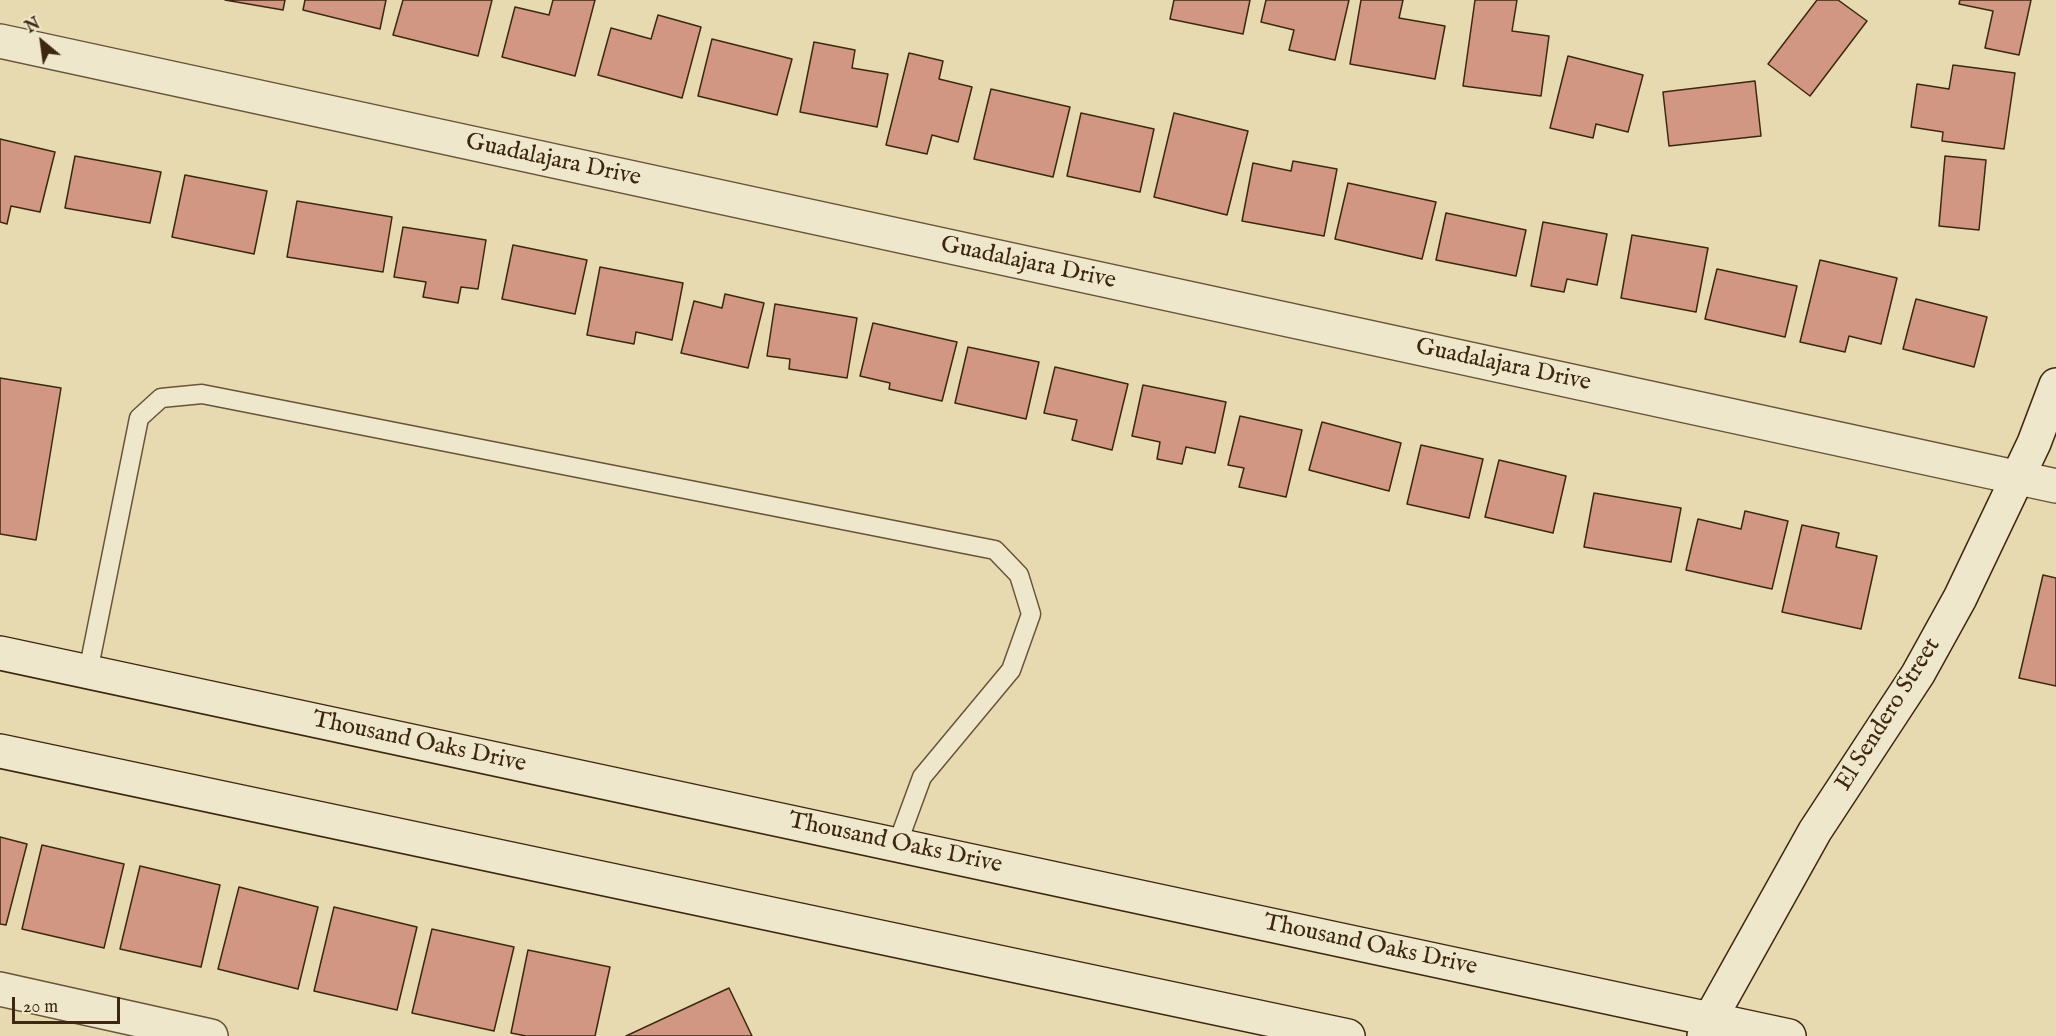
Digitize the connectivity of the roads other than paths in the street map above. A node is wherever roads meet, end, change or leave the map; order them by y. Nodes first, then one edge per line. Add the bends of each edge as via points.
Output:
1 (0, 41) edge
2 (2056, 385) edge
3 (2017, 477) junction
4 (2056, 486) edge
5 (0, 653) edge
6 (88, 672) junction
7 (0, 752) edge
8 (897, 845) junction
9 (0, 989) edge
10 (1707, 1027) edge
11 (1313, 1032) edge
12 (211, 1036) edge
13 (1348, 1036) edge
14 (1790, 1036) edge

1 - 3 main road, Guadalajara Drive
2 - 3 main road, El Sendero Street
3 - 4 main road, Guadalajara Drive
3 - 10 main road, El Sendero Street via 1960,598 1918,674 1815,831
5 - 6 main road, Thousand Oaks Drive
6 - 8 main road, Thousand Oaks Drive
6 - 8 lane via 139,418 161,398 202,394 995,550 1019,575 1031,614 1011,670 922,777
7 - 11 main road
8 - 10 main road, Thousand Oaks Drive
9 - 12 main road
10 - 14 main road, Thousand Oaks Drive
11 - 13 main road

